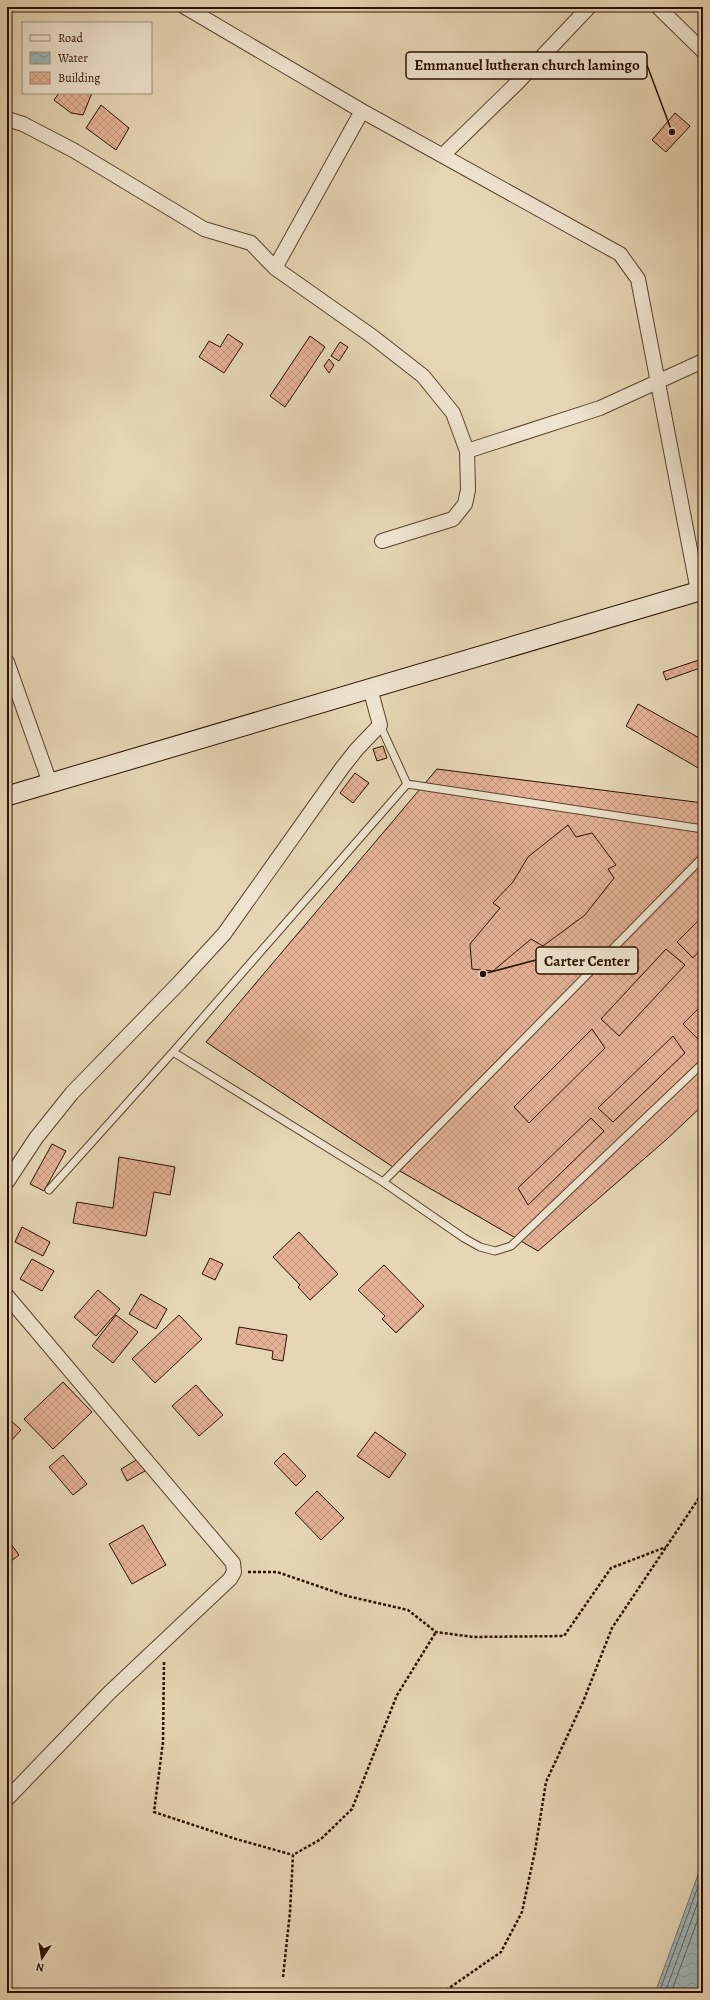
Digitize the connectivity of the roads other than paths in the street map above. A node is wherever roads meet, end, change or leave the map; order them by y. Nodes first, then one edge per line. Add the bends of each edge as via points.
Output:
1 (185, 7) edge
2 (589, 7) edge
3 (658, 7) edge
4 (703, 51) edge
5 (362, 111) junction
6 (7, 119) edge
7 (443, 155) junction
8 (275, 268) junction
9 (703, 361) edge
10 (657, 382) junction
11 (467, 450) junction
12 (382, 541) dead end
13 (700, 590) edge
14 (7, 662) edge
15 (370, 688) junction
16 (380, 725) junction
17 (50, 783) junction
18 (407, 784) junction
19 (7, 796) edge
20 (703, 829) edge
21 (703, 857) edge
22 (173, 1052) junction
23 (703, 1063) edge
24 (7, 1182) edge
25 (383, 1182) junction
26 (49, 1190) dead end
27 (7, 1296) edge
28 (7, 1799) edge

1 - 5 street
2 - 7 street via 517,83
3 - 4 street
5 - 7 street
5 - 8 street
6 - 8 street via 23,124 73,150 204,229 251,243
7 - 10 street via 620,254 638,279
8 - 11 street via 373,337 423,376 453,413
9 - 10 street
10 - 11 street via 600,408
10 - 13 street
11 - 12 street via 468,490 465,504 453,519
13 - 15 main road
14 - 17 street
15 - 16 street
15 - 17 main road
16 - 18 lane
16 - 24 street via 357,748 342,768 224,934 72,1093 36,1138
17 - 19 main road
18 - 20 lane
18 - 22 lane
21 - 25 lane
22 - 25 lane
22 - 26 lane
23 - 25 lane via 511,1246 495,1251 480,1247
27 - 28 street via 233,1563 234,1572 230,1579 109,1693

